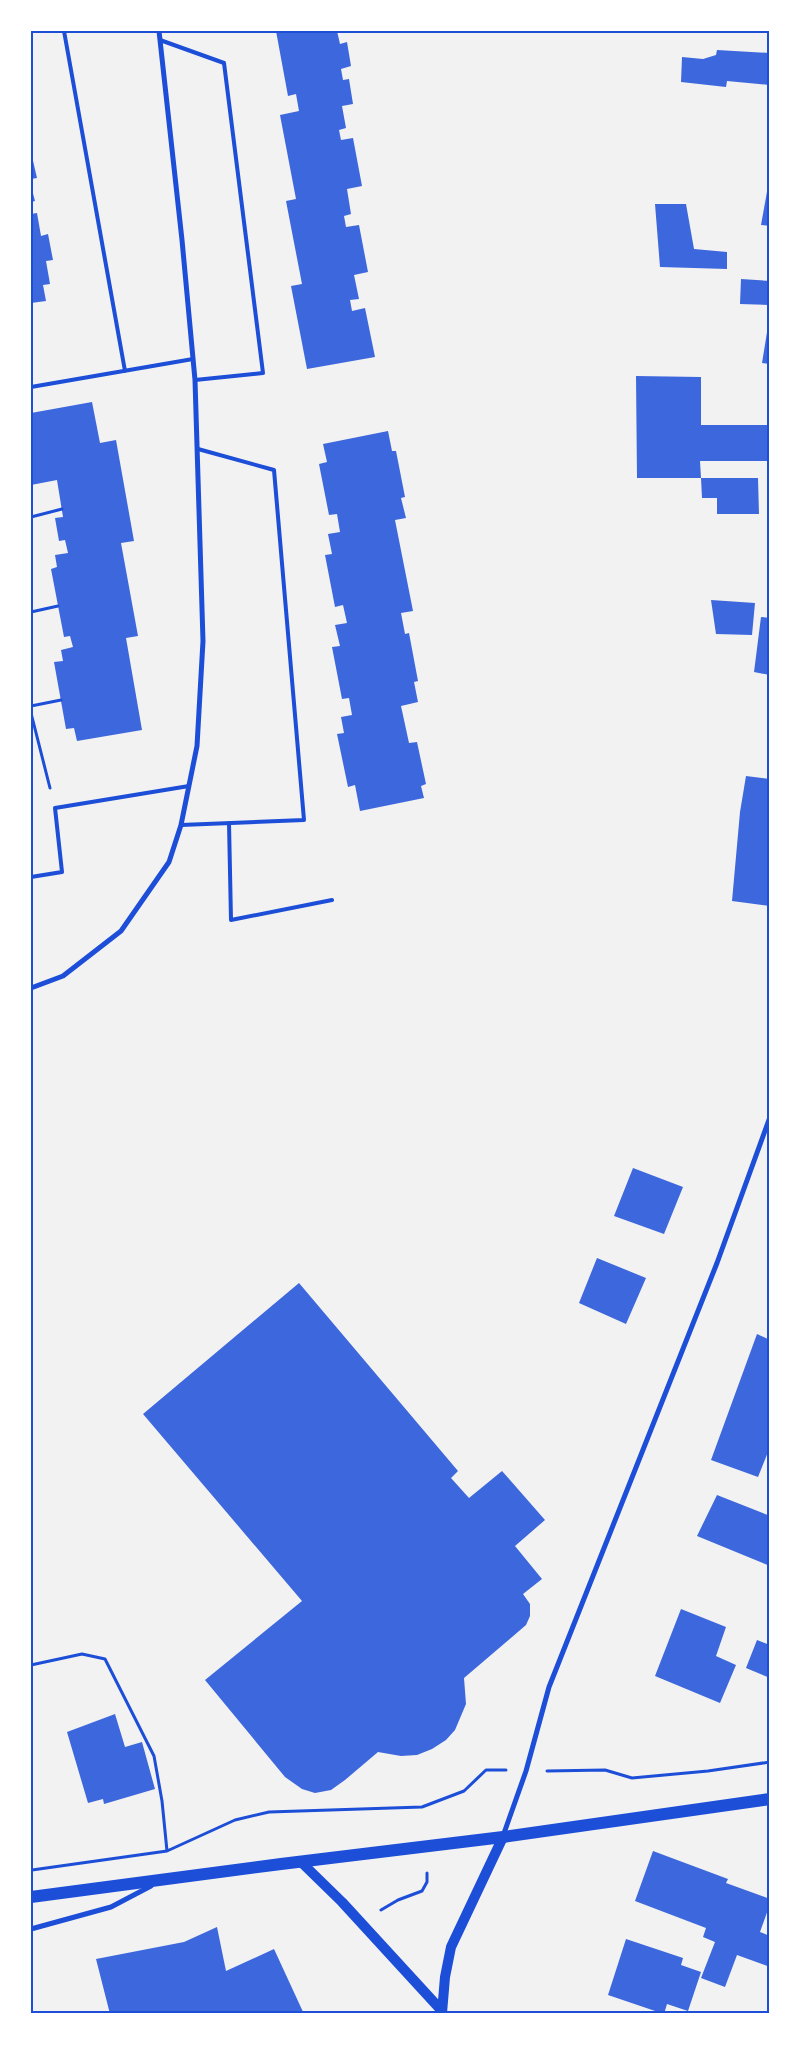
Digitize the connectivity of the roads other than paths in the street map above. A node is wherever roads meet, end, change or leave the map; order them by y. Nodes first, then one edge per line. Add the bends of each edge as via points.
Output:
1 (64, 31) edge
2 (159, 31) edge
3 (160, 40) junction
4 (193, 359) junction
5 (125, 371) junction
6 (195, 380) junction
7 (31, 387) edge
8 (198, 449) junction
9 (189, 786) junction
10 (229, 823) junction
11 (181, 825) junction
12 (31, 877) edge
13 (332, 900) dead end
14 (31, 988) edge
15 (770, 1117) edge
16 (770, 1799) edge
17 (503, 1837) junction
18 (301, 1862) junction
19 (162, 1880) junction
20 (31, 1897) edge
21 (31, 1929) edge
22 (442, 2012) edge

1 - 5 lane
2 - 3 street
3 - 4 street
3 - 6 lane via 224,63 263,373
4 - 5 lane
4 - 6 street
5 - 7 lane
6 - 8 street
8 - 9 street via 203,640 197,746
8 - 10 lane via 274,470 304,820
9 - 11 street
9 - 12 lane via 55,808 62,872
10 - 11 lane
10 - 13 lane via 231,920
11 - 14 street via 169,862 121,931 63,976
15 - 17 street via 717,1263 549,1687 526,1771
16 - 17 main road
17 - 18 main road
17 - 22 main road via 451,1946
18 - 19 main road
18 - 22 main road
19 - 20 main road
19 - 21 street via 111,1907

